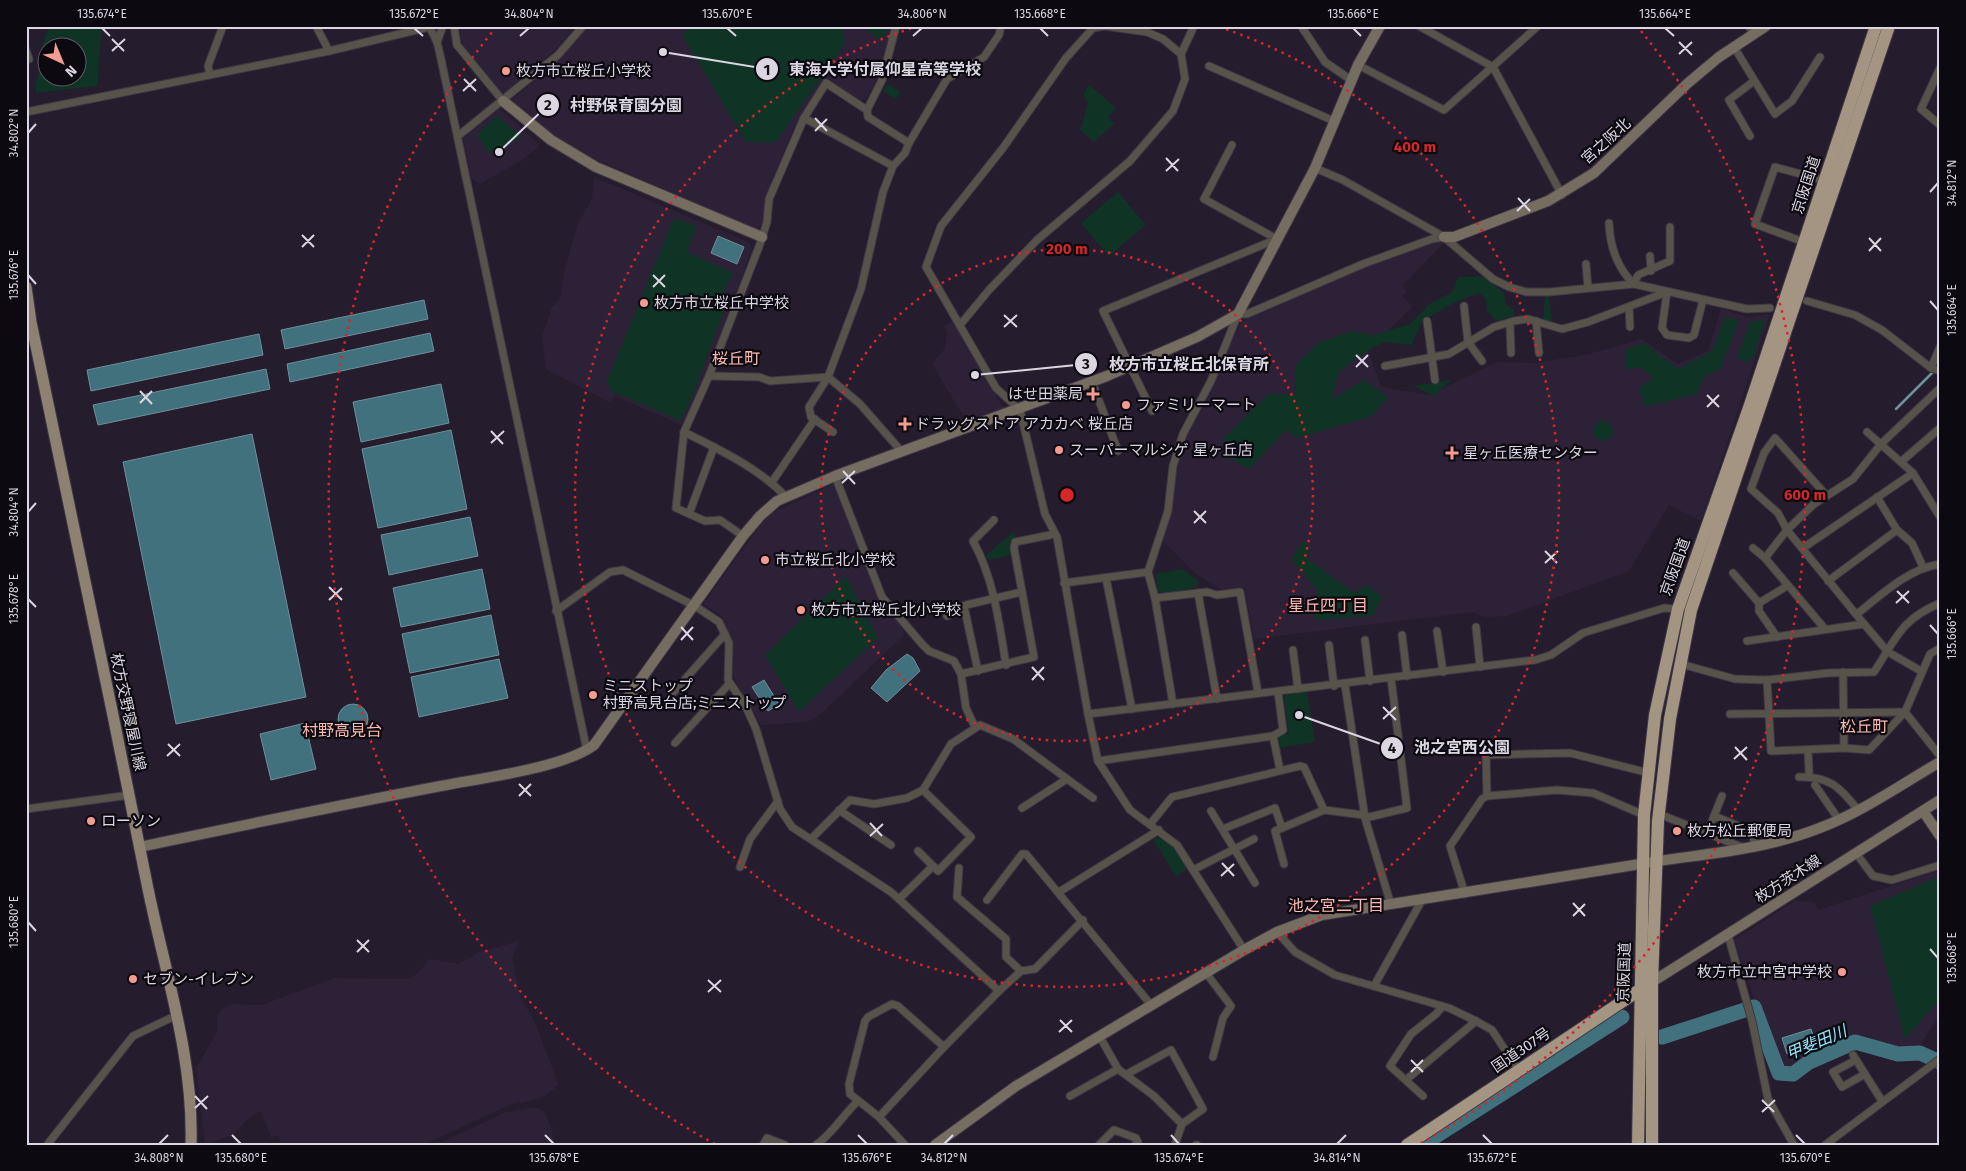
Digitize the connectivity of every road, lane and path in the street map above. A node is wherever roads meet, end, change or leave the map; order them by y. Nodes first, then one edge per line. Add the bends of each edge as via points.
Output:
1 (223, 26) edge
2 (324, 26) edge
3 (443, 26) edge
4 (454, 26) edge
5 (583, 26) edge
6 (896, 26) edge
7 (1001, 26) edge
8 (1194, 26) edge
9 (1301, 26) edge
10 (1380, 26) edge
11 (1419, 26) edge
12 (1538, 26) edge
13 (1766, 26) edge
14 (1876, 26) edge
15 (1889, 26) edge
16 (429, 27) edge
17 (317, 29) edge
18 (1751, 29) edge
19 (437, 42) junction
20 (1734, 47) junction
21 (26, 50) edge
22 (329, 51) junction
23 (1181, 54) junction
24 (1820, 57) dead end
25 (26, 59) edge
26 (1358, 65) junction
27 (1209, 66) dead end
28 (1493, 67) junction
29 (1940, 68) edge
30 (210, 74) junction
31 (1351, 80) junction
32 (1938, 80) edge
33 (1754, 81) junction
34 (503, 101) junction
35 (867, 110) junction
36 (26, 112) edge
37 (804, 118) junction
38 (1334, 122) junction
39 (1940, 125) edge
40 (458, 136) junction
41 (1750, 136) dead end
42 (909, 143) junction
43 (1232, 145) dead end
44 (892, 166) junction
45 (1315, 168) junction
46 (1824, 180) junction
47 (1562, 195) junction
48 (1609, 223) dead end
49 (1670, 227) dead end
50 (762, 237) junction
51 (1444, 238) junction
52 (1277, 239) junction
53 (1804, 242) junction
54 (1650, 256) dead end
55 (1586, 264) dead end
56 (1651, 271) junction
57 (1634, 284) junction
58 (26, 287) edge
59 (1588, 288) junction
60 (1667, 292) junction
61 (1703, 300) junction
62 (1807, 301) dead end
63 (1464, 306) dead end
64 (1629, 307) junction
65 (1770, 308) dead end
66 (1238, 314) junction
67 (1427, 321) dead end
68 (1536, 321) junction
69 (29, 322) edge
70 (1510, 324) junction
71 (960, 325) junction
72 (1630, 327) dead end
73 (1468, 342) junction
74 (1940, 347) edge
75 (1511, 353) dead end
76 (1539, 353) dead end
77 (1432, 357) junction
78 (1482, 361) dead end
79 (1130, 366) junction
80 (1385, 366) dead end
81 (1936, 369) edge
82 (709, 376) junction
83 (828, 377) junction
84 (1435, 380) dead end
85 (1092, 382) junction
86 (1940, 388) edge
87 (1755, 406) junction
88 (1020, 410) junction
89 (1152, 410) dead end
90 (815, 419) junction
91 (1940, 428) edge
92 (684, 432) junction
93 (833, 432) dead end
94 (1868, 432) dead end
95 (1881, 444) junction
96 (714, 447) junction
97 (1118, 451) dead end
98 (902, 452) junction
99 (1902, 461) junction
100 (1913, 472) junction
101 (835, 476) junction
102 (772, 482) junction
103 (1827, 496) junction
104 (786, 497) junction
105 (1877, 497) junction
106 (689, 514) junction
107 (1940, 517) edge
108 (994, 520) dead end
109 (1787, 530) junction
110 (1897, 530) junction
111 (1056, 534) junction
112 (743, 536) junction
113 (1753, 548) dead end
114 (1803, 548) junction
115 (1765, 558) junction
116 (1940, 564) edge
117 (1923, 567) junction
118 (1148, 572) junction
119 (1733, 573) dead end
120 (1106, 578) junction
121 (1828, 581) junction
122 (1064, 583) junction
123 (1787, 586) junction
124 (1022, 592) junction
125 (1198, 593) junction
126 (995, 598) junction
127 (1154, 598) junction
128 (1759, 603) junction
129 (1940, 603) edge
130 (695, 606) junction
131 (964, 606) junction
132 (1678, 609) junction
133 (556, 611) junction
134 (1857, 614) junction
135 (947, 616) dead end
136 (1864, 624) junction
137 (1476, 627) dead end
138 (1825, 629) junction
139 (1437, 632) dead end
140 (724, 634) junction
141 (1402, 636) dead end
142 (1777, 637) junction
143 (1365, 640) dead end
144 (1747, 641) dead end
145 (1329, 645) dead end
146 (1940, 648) edge
147 (1293, 650) dead end
148 (1888, 652) junction
149 (1681, 664) junction
150 (1006, 665) junction
151 (1480, 667) junction
152 (978, 671) junction
153 (1921, 671) junction
154 (1443, 672) junction
155 (1843, 672) junction
156 (961, 674) junction
157 (1407, 676) junction
158 (1391, 678) junction
159 (1767, 680) junction
160 (1370, 681) junction
161 (730, 684) junction
162 (1345, 685) junction
163 (1334, 686) junction
164 (1298, 689) junction
165 (1278, 692) junction
166 (1258, 694) junction
167 (671, 696) dead end
168 (1217, 699) junction
169 (1173, 704) junction
170 (1132, 709) junction
171 (1845, 712) junction
172 (1905, 712) junction
173 (1088, 714) junction
174 (1730, 714) dead end
175 (1770, 715) junction
176 (975, 727) junction
177 (1273, 736) junction
178 (675, 743) dead end
179 (1844, 748) junction
180 (1808, 750) junction
181 (587, 751) junction
182 (1940, 756) edge
183 (1098, 760) junction
184 (1940, 762) edge
185 (1280, 770) junction
186 (1809, 772) dead end
187 (1649, 773) junction
188 (1799, 778) dead end
189 (1068, 779) junction
190 (1816, 785) dead end
191 (923, 790) junction
192 (130, 795) junction
193 (1487, 796) junction
194 (1722, 796) dead end
195 (1093, 798) dead end
196 (1940, 800) edge
197 (778, 801) junction
198 (1022, 808) dead end
199 (26, 809) edge
200 (839, 810) junction
201 (1324, 810) junction
202 (1858, 810) junction
203 (1923, 810) junction
204 (1210, 811) dead end
205 (1659, 814) junction
206 (1644, 815) junction
207 (1365, 816) junction
208 (1714, 816) junction
209 (1839, 820) junction
210 (1151, 823) junction
211 (1282, 828) junction
212 (1223, 829) junction
213 (1160, 830) junction
214 (1707, 833) junction
215 (1940, 836) edge
216 (812, 838) junction
217 (1254, 839) dead end
218 (891, 845) dead end
219 (139, 847) junction
220 (1756, 847) junction
221 (1235, 848) junction
222 (1746, 849) junction
223 (918, 851) dead end
224 (1856, 853) junction
225 (1649, 863) junction
226 (1284, 864) dead end
227 (1940, 865) edge
228 (740, 866) dead end
229 (933, 866) junction
230 (959, 868) dead end
231 (1193, 870) junction
232 (1255, 883) dead end
233 (1059, 892) junction
234 (1465, 894) junction
235 (899, 899) junction
236 (987, 900) dead end
237 (1422, 900) junction
238 (1392, 905) junction
239 (1083, 920) junction
240 (1277, 932) junction
241 (1728, 935) junction
242 (1244, 950) junction
243 (1021, 971) junction
244 (1206, 973) junction
245 (1652, 982) junction
246 (1374, 986) junction
247 (999, 991) junction
248 (1640, 991) junction
249 (1152, 1006) junction
250 (1442, 1007) junction
251 (176, 1015) junction
252 (1476, 1021) junction
253 (1100, 1037) junction
254 (944, 1047) junction
255 (1213, 1057) dead end
256 (1940, 1059) edge
257 (1118, 1069) junction
258 (1519, 1071) junction
259 (1127, 1074) junction
260 (1865, 1074) junction
261 (1407, 1079) junction
262 (1070, 1096) dead end
263 (1423, 1096) dead end
264 (858, 1101) junction
265 (1882, 1101) junction
266 (879, 1117) junction
267 (1182, 1124) junction
268 (47, 1145) edge
269 (191, 1145) edge
270 (763, 1145) edge
271 (784, 1145) edge
272 (816, 1145) edge
273 (905, 1145) edge
274 (935, 1145) edge
275 (1100, 1145) edge
276 (1136, 1145) edge
277 (1175, 1145) edge
278 (1407, 1145) edge
279 (1638, 1145) edge
280 (1652, 1145) edge
281 (1794, 1145) edge
282 (1825, 1145) edge

1 - 30 street via 208,66
2 - 17 street
3 - 19 street
4 - 34 street via 458,45
5 - 34 street via 558,55
6 - 35 street via 882,80
7 - 42 street via 999,35 984,57 947,79
8 - 23 street
9 - 31 street via 1325,62
10 - 26 street
11 - 28 street
12 - 28 street
13 - 18 street, 宮之阪北
14 - 46 highway, 京阪国道
15 - 87 highway, 京阪国道
16 - 19 street
16 - 22 street
17 - 22 street
18 - 20 street, 宮之阪北
19 - 40 street
20 - 33 street
20 - 47 street, 宮之阪北 via 1688,83 1594,173
21 - 25 street
22 - 30 street
23 - 71 street via 1185,79 1173,110 1130,161 1037,240
23 - 71 street via 1163,39 1147,32 1105,26 1093,28 1066,58 941,226 928,256 926,267
24 - 33 street via 1792,101 1775,114
26 - 28 street via 1444,110
26 - 31 street
27 - 38 street
28 - 47 street
29 - 32 street
30 - 36 street
31 - 38 street
32 - 39 street via 1921,109
33 - 41 street via 1729,100
34 - 40 street
34 - 50 street via 551,140 596,167
35 - 37 street via 826,83
35 - 42 street via 868,117
37 - 44 street
37 - 50 street via 768,199 767,222
38 - 45 street
40 - 133 street
42 - 44 street via 905,153
43 - 52 street via 1204,198
44 - 83 street via 861,289
45 - 51 street via 1343,180
45 - 52 street
46 - 53 highway, 京阪国道
46 - 53 street via 1775,167 1755,224
47 - 51 street, 宮之阪北
48 - 57 street via 1610,242 1625,276
49 - 56 street via 1670,261
50 - 82 street
51 - 59 street via 1493,279 1509,287 1526,292
51 - 66 street via 1404,249 1247,314
52 - 66 street
52 - 79 street via 1103,311
53 - 87 highway, 京阪国道
54 - 56 street
55 - 59 street
56 - 57 street via 1638,276
57 - 59 street
57 - 60 street
58 - 69 main road, 枚方交野寝屋川線
60 - 61 street
60 - 61 street via 1662,328 1667,335 1689,338 1694,335
60 - 64 street
61 - 65 street via 1747,309
62 - 81 street via 1855,315
63 - 73 street
64 - 68 street via 1562,329
64 - 72 street
66 - 79 street via 1197,338
66 - 118 street via 1183,434 1173,466 1168,511
67 - 77 street
68 - 70 street via 1528,319
68 - 76 street
69 - 192 main road, 枚方交野寝屋川線
70 - 73 street via 1494,327
70 - 75 street
71 - 88 street via 996,388
73 - 77 street via 1449,354
73 - 78 street
74 - 81 street
77 - 80 street
77 - 84 street
79 - 85 street
79 - 89 street
82 - 83 street via 759,377 770,381
82 - 92 street
83 - 90 street via 809,407
83 - 98 street via 860,404
85 - 88 street
85 - 97 street
86 - 95 street
87 - 132 highway, 京阪国道
87 - 149 highway, 京阪国道 via 1691,610
88 - 98 street
88 - 111 street via 1045,514
90 - 93 street
90 - 102 street
91 - 99 street
92 - 96 street
92 - 106 street via 676,508
94 - 95 street
95 - 99 street
95 - 103 street via 1852,478
96 - 102 street
96 - 106 street
98 - 101 street
99 - 100 street
100 - 105 street
100 - 107 street
101 - 104 street
101 - 156 street via 882,597 929,651 954,661
102 - 104 street
103 - 109 street
103 - 109 street via 1775,438 1764,453 1751,489 1778,513
104 - 112 street via 760,516
105 - 110 street
105 - 114 street
106 - 112 street via 705,520 720,520
108 - 126 street via 973,541 984,562
109 - 114 street
109 - 115 street
110 - 117 street via 1912,543
110 - 121 street
111 - 122 street
111 - 124 street via 1015,542
112 - 130 street
113 - 115 street
114 - 121 street
115 - 123 street
116 - 117 street
117 - 134 street via 1887,589
118 - 120 street
118 - 127 street
119 - 128 street
120 - 122 street
120 - 170 street
121 - 134 street
122 - 173 street
123 - 128 street
123 - 138 street
124 - 126 street
124 - 150 street via 1034,657
125 - 127 street
125 - 166 street via 1240,592
125 - 168 street
126 - 131 street
126 - 150 street
127 - 169 street
128 - 142 street via 1759,611
129 - 148 street via 1919,612 1900,629
130 - 133 street via 623,570 610,572
130 - 140 street via 719,622
130 - 181 street
131 - 135 street
131 - 152 street
132 - 151 street via 1664,608 1583,633 1551,656
132 - 187 highway, 京阪国道 via 1655,716
133 - 181 street
134 - 136 street
136 - 138 street
136 - 148 street
137 - 151 street
138 - 142 street
139 - 154 street
140 - 161 street via 729,642
140 - 167 street
141 - 157 street
142 - 144 street
143 - 160 street
145 - 163 street
146 - 153 street via 1930,654
147 - 164 street
148 - 153 street
148 - 155 street via 1874,672
149 - 159 street via 1735,679
149 - 205 highway, 京阪国道 via 1670,719
150 - 152 street
151 - 154 street
152 - 156 street
153 - 172 street
154 - 157 street
155 - 159 street
155 - 171 street
156 - 176 street via 966,708
157 - 158 street
158 - 160 street
158 - 207 street via 1408,808
159 - 175 street
160 - 162 street
161 - 178 street
161 - 197 street via 756,729
162 - 163 street
162 - 207 street
163 - 164 street
164 - 165 street
165 - 166 street
165 - 177 street via 1283,730
166 - 168 street
168 - 169 street
169 - 170 street
170 - 173 street
171 - 172 street
171 - 175 street
171 - 179 street
172 - 179 street via 1870,750
172 - 182 street
173 - 183 street
174 - 175 street
175 - 180 street via 1771,751
176 - 189 street via 980,724 1013,739
176 - 191 street via 951,744
177 - 183 street
177 - 185 street
179 - 180 street
180 - 186 street
181 - 219 street via 574,758 492,776
183 - 210 street via 1130,810
184 - 202 street
185 - 201 street via 1304,767
185 - 210 street via 1172,797
187 - 193 street via 1570,753 1486,755
187 - 206 highway, 京阪国道
188 - 202 street via 1831,782
189 - 195 street
189 - 198 street
190 - 209 street
191 - 200 street via 907,798 874,804 850,800
191 - 229 street via 971,837 938,871
192 - 199 street
192 - 219 main road, 枚方交野寝屋川線
193 - 206 street via 1557,790 1593,793
193 - 234 street via 1450,846
194 - 208 street
196 - 203 street, 枚方茨木線
197 - 216 street via 792,827
197 - 228 street via 750,840
200 - 216 street
200 - 218 street
201 - 207 street
201 - 211 street
202 - 209 street
203 - 215 street
203 - 224 street, 枚方茨木線
204 - 212 street
205 - 214 street
205 - 225 highway, 京阪国道
206 - 225 highway, 京阪国道
207 - 238 street
208 - 214 street
208 - 220 street via 1751,831
209 - 220 street via 1789,839
210 - 213 street
211 - 212 street via 1275,808
211 - 226 street via 1274,831
212 - 221 street
213 - 231 street via 1177,845
213 - 233 street
214 - 222 street
216 - 235 street
217 - 221 street
219 - 251 main road, 枚方交野寝屋川線
220 - 222 street
221 - 231 street
221 - 232 street
222 - 225 street
223 - 229 street
224 - 227 street via 1873,876 1892,880
224 - 241 street, 枚方茨木線
225 - 234 street
225 - 245 highway, 京阪国道
225 - 248 highway, 京阪国道
229 - 235 street
230 - 243 street via 957,896 1006,938 1006,957
231 - 242 street
233 - 236 street via 1026,854 1022,854
233 - 239 street
234 - 237 street
235 - 247 street
237 - 238 street
237 - 246 street
238 - 240 street via 1322,915
239 - 243 street via 1035,969
239 - 249 street
240 - 242 street
240 - 246 street via 1295,952 1317,966 1335,976
241 - 245 street, 枚方茨木線
241 - 281 street via 1752,1021 1768,1099
242 - 244 street
243 - 247 street
244 - 249 street
244 - 255 street via 1231,1006 1223,1018
245 - 248 highway, 国道307号
245 - 280 highway, 京阪国道
246 - 250 street
247 - 254 street
248 - 258 highway, 国道307号
248 - 279 highway, 京阪国道
249 - 253 street
250 - 252 street
250 - 261 street via 1411,1034 1390,1066
251 - 268 street via 133,1036
251 - 269 main road, 枚方交野寝屋川線 via 185,1056
252 - 258 street via 1492,1030
252 - 261 street
253 - 257 street
253 - 274 street via 1016,1086
254 - 264 street via 898,1006 892,1004 868,1017 849,1084 850,1094
254 - 266 street
256 - 265 street
257 - 259 street
257 - 262 street
258 - 278 highway, 国道307号
259 - 267 street
259 - 267 street via 1171,1050 1203,1109
260 - 260 street via 1855,1057 1833,1072 1842,1087
260 - 265 street
261 - 263 street
264 - 266 street
264 - 272 street via 841,1116 828,1137
265 - 282 street
266 - 273 street
267 - 277 street
270 - 271 street via 767,1138
275 - 276 street via 1114,1130 1136,1138

